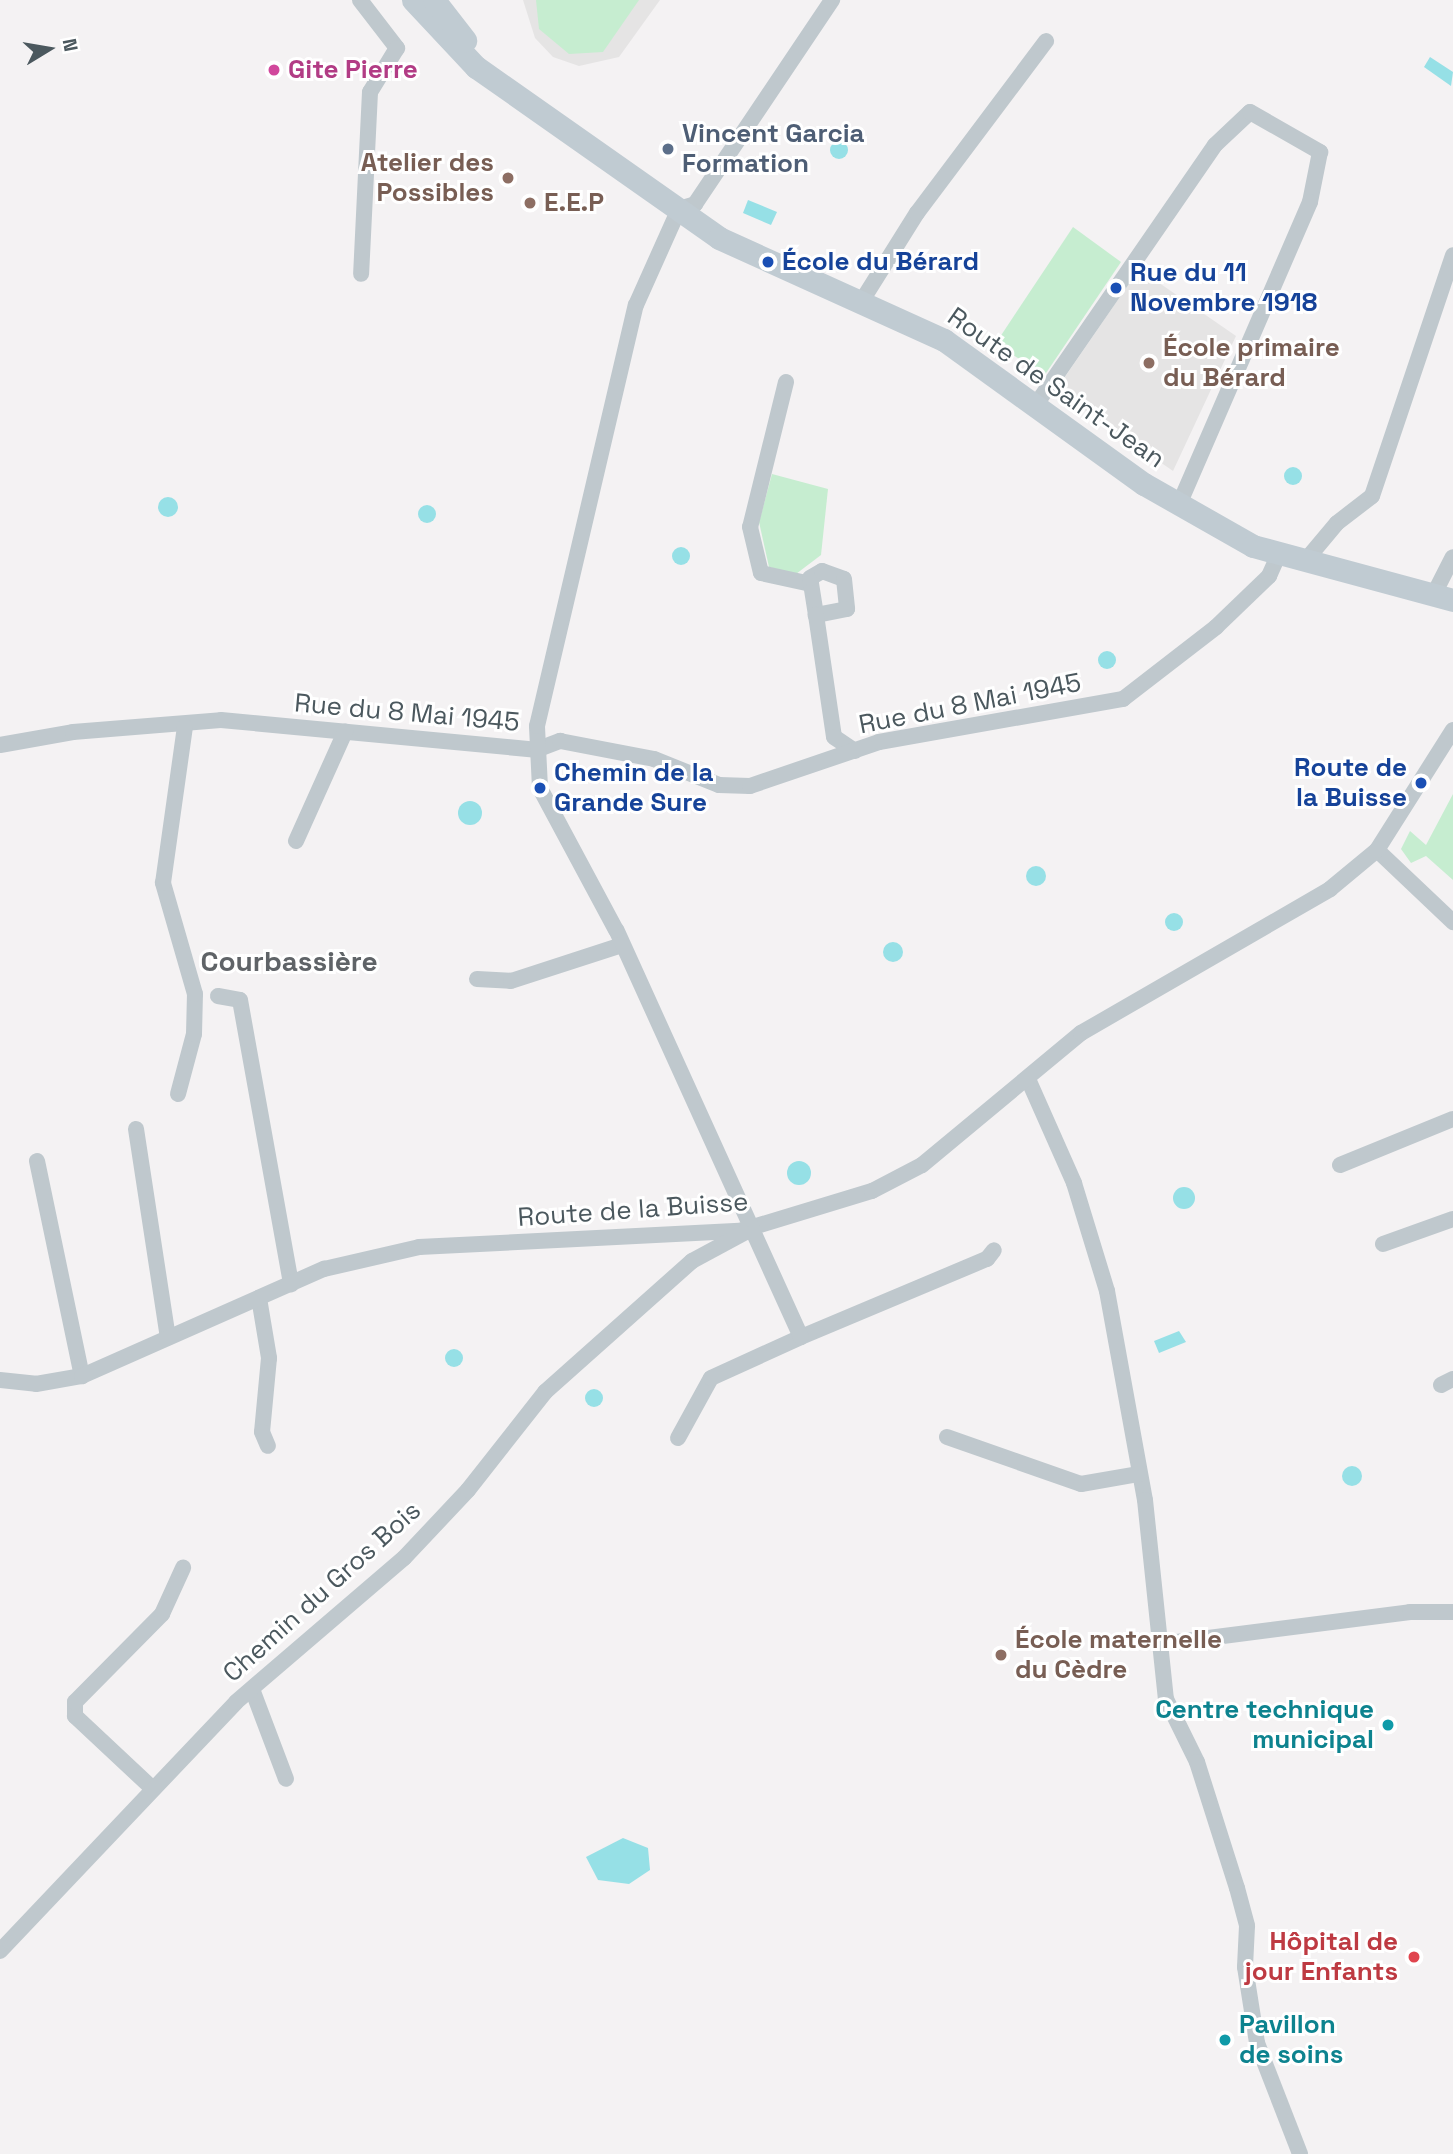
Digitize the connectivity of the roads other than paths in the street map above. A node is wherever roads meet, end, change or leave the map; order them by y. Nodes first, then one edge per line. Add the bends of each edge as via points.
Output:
1 (360, 0) edge
2 (413, 0) edge
3 (434, 0) edge
4 (832, 0) edge
5 (1046, 41) dead end
6 (506, 87) junction
7 (679, 209) junction
8 (1453, 256) edge
9 (362, 274) dead end
10 (863, 299) junction
11 (786, 382) dead end
12 (1035, 406) junction
13 (1179, 504) junction
14 (1279, 556) junction
15 (1453, 557) edge
16 (1306, 560) junction
17 (811, 584) junction
18 (1444, 596) edge
19 (816, 615) junction
20 (185, 727) junction
21 (1453, 730) edge
22 (345, 732) junction
23 (834, 737) junction
24 (0, 745) edge
25 (536, 750) junction
26 (855, 751) junction
27 (820, 763) junction
28 (296, 841) dead end
29 (1377, 850) junction
30 (1453, 922) edge
31 (622, 945) junction
32 (477, 979) dead end
33 (218, 996) dead end
34 (1028, 1079) junction
35 (178, 1094) dead end
36 (1453, 1119) edge
37 (136, 1129) dead end
38 (37, 1161) dead end
39 (1340, 1165) dead end
40 (1453, 1219) edge
41 (753, 1229) junction
42 (1383, 1244) dead end
43 (994, 1250) dead end
44 (291, 1284) junction
45 (259, 1298) junction
46 (801, 1337) junction
47 (168, 1338) junction
48 (82, 1376) junction
49 (0, 1380) edge
50 (947, 1437) dead end
51 (677, 1438) dead end
52 (268, 1446) dead end
53 (1139, 1474) junction
54 (183, 1568) dead end
55 (1453, 1612) edge
56 (1161, 1644) junction
57 (252, 1689) junction
58 (286, 1779) dead end
59 (153, 1789) junction
60 (0, 1951) edge
61 (1300, 2154) edge

1 - 9 street via 397,48 370,92
2 - 6 main road, Route de Saint-Jean via 456,50
3 - 6 main road, Route de Saint-Jean
4 - 7 street via 695,204
5 - 10 street via 917,213
6 - 7 main road, Route de Saint-Jean
7 - 10 main road, Route de Saint-Jean via 719,238
7 - 25 street via 636,305
8 - 16 street via 1372,496 1337,523
10 - 12 main road, Route de Saint-Jean via 944,340
11 - 17 street via 750,527 761,573
12 - 13 main road, Route de Saint-Jean
12 - 13 street via 1215,145 1250,112 1320,152 1310,202
13 - 14 main road, Route de Saint-Jean
14 - 16 main road, Route de Saint-Jean
14 - 26 street, Rue du 8 Mai 1945 via 1269,576 1216,627 1123,699
15 - 18 street
16 - 18 main road, Route de Saint-Jean
17 - 19 street
17 - 19 street via 822,571 844,579 847,609
19 - 23 street
20 - 22 street, Rue du 8 Mai 1945 via 221,720
20 - 24 street, Rue du 8 Mai 1945 via 73,732
20 - 35 street via 163,883 194,994 194,1034
21 - 29 street, Route de la Buisse
22 - 25 street, Rue du 8 Mai 1945
22 - 28 street
23 - 26 street
23 - 27 street
25 - 27 street, Rue du 8 Mai 1945 via 560,741 654,760 719,785 750,786
25 - 31 street via 540,788
26 - 27 street, Rue du 8 Mai 1945
29 - 30 street
29 - 34 street, Route de la Buisse via 1291,913 1081,1033
31 - 32 street via 511,981
31 - 41 street
33 - 44 street via 240,1000
34 - 41 street, Route de la Buisse via 922,1165 872,1191
34 - 53 street via 1093,1241
36 - 39 street
37 - 47 street
38 - 48 street
40 - 42 street
41 - 44 street, Route de la Buisse via 419,1247
41 - 46 street
41 - 57 street, Chemin du Gros Bois via 691,1261 624,1317 545,1392 468,1490 404,1558
43 - 46 street via 986,1259
44 - 45 street, Route de la Buisse
45 - 47 street, Route de la Buisse
45 - 52 street via 269,1358 262,1432
46 - 51 street via 711,1378
47 - 48 street, Route de la Buisse
48 - 49 street, Route de la Buisse via 36,1384
50 - 53 street via 1081,1484
53 - 56 street
54 - 59 street via 162,1614 75,1702 75,1716
55 - 56 street via 1410,1612
56 - 61 street via 1166,1699 1208,1792 1247,1926 1245,1967 1256,2043
57 - 58 street
57 - 59 street, Chemin du Gros Bois
59 - 60 street, Chemin du Gros Bois

